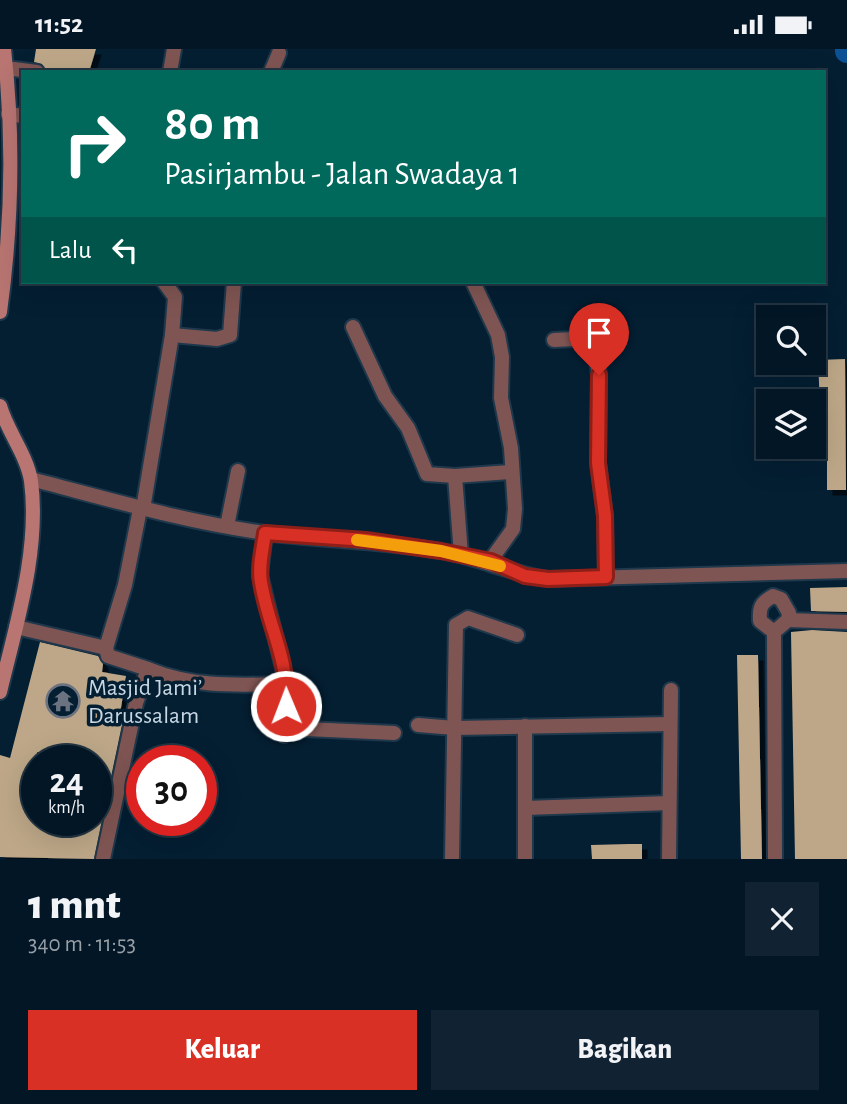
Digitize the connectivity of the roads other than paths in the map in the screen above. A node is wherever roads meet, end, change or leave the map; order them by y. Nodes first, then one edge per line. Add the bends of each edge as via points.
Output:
1 (4, 49) edge
2 (174, 49) edge
3 (279, 53) dead end
4 (6, 68) junction
5 (22, 70) edge
6 (170, 70) edge
7 (272, 70) edge
8 (15, 115) edge
9 (165, 284) edge
10 (234, 284) edge
11 (474, 284) edge
12 (0, 312) edge
13 (588, 322) dead end
14 (353, 327) dead end
15 (172, 335) junction
16 (594, 338) junction
17 (554, 340) dead end
18 (0, 406) edge
19 (238, 471) dead end
20 (510, 472) junction
21 (454, 476) junction
22 (31, 479) junction
23 (141, 509) junction
24 (228, 526) junction
25 (265, 533) junction
26 (461, 555) junction
27 (491, 561) junction
28 (847, 571) edge
29 (606, 577) junction
30 (788, 620) junction
31 (847, 622) edge
32 (16, 627) junction
33 (774, 632) junction
34 (517, 635) dead end
35 (106, 648) junction
36 (148, 669) junction
37 (287, 684) junction
38 (671, 690) dead end
39 (0, 692) edge
40 (670, 724) junction
41 (418, 725) dead end
42 (526, 726) junction
43 (455, 728) junction
44 (394, 733) dead end
45 (669, 803) junction
46 (525, 808) junction
47 (103, 859) edge
48 (452, 859) edge
49 (525, 859) edge
50 (669, 859) edge
51 (775, 859) edge

1 - 4 main road
2 - 6 street
3 - 7 street
4 - 5 street
4 - 8 main road
8 - 12 main road
9 - 15 street via 175,297
10 - 15 street via 230,335 217,339
11 - 20 street via 498,335
13 - 16 street
14 - 21 street via 385,396 408,428 426,472
15 - 23 street
16 - 17 street
16 - 29 street
18 - 22 main road
19 - 24 street
20 - 21 street
20 - 27 street via 515,520
21 - 26 street
22 - 23 street
22 - 32 main road via 30,546
23 - 24 street
23 - 35 street
24 - 25 street
25 - 26 street via 366,540
25 - 37 street via 261,585
26 - 27 street
27 - 29 street via 525,576
28 - 29 street
30 - 31 street
30 - 33 street
30 - 33 street via 781,599 773,596 762,602 760,621
32 - 35 street
32 - 39 main road
33 - 51 street
34 - 43 street via 468,618 457,623
35 - 36 street via 108,656
36 - 37 street via 198,685
36 - 47 street via 136,703
37 - 44 street via 284,732
38 - 40 street
40 - 42 street
40 - 45 street
41 - 43 street
42 - 43 street
42 - 46 street
43 - 48 street
45 - 46 street
45 - 50 street
46 - 49 street

